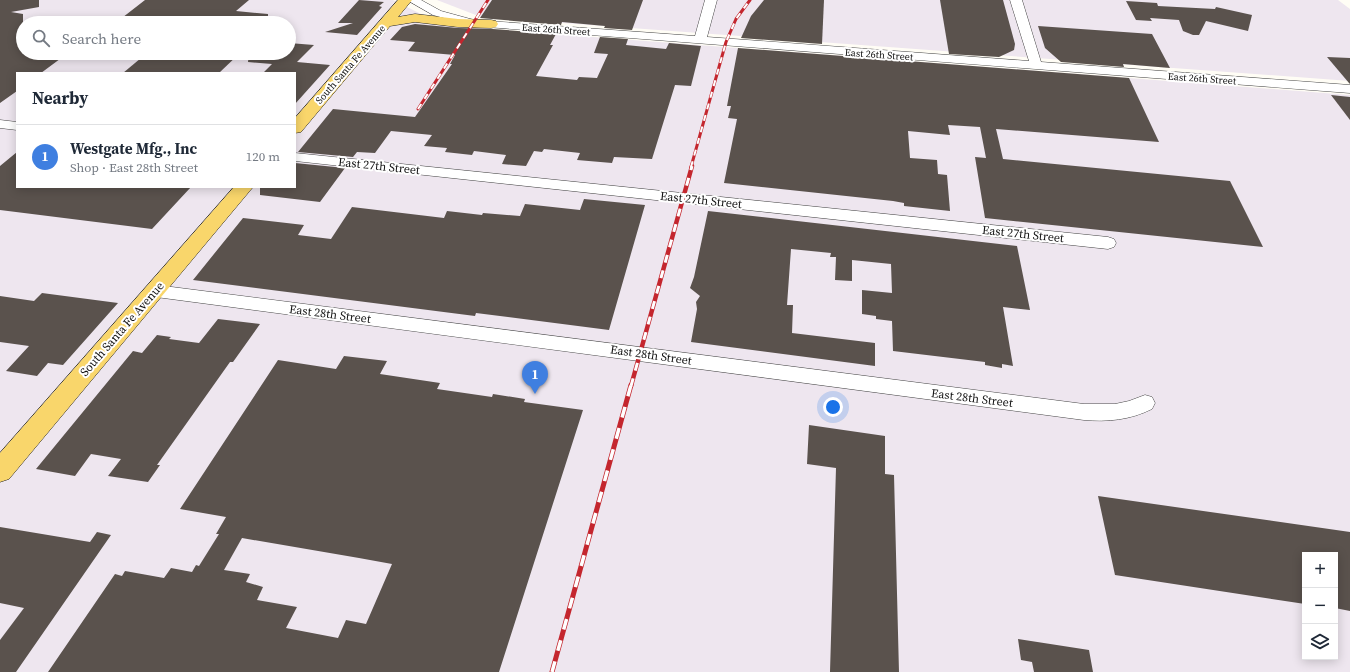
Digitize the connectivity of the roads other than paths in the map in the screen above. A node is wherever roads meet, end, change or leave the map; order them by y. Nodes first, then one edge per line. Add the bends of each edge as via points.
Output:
1 (405, 0) edge
2 (413, 0) edge
3 (711, 0) edge
4 (1016, 0) edge
5 (385, 23) junction
6 (491, 24) junction
7 (700, 40) junction
8 (1036, 65) junction
9 (1350, 89) edge
10 (0, 124) edge
11 (16, 126) edge
12 (296, 127) edge
13 (296, 157) edge
14 (243, 188) edge
15 (1108, 243) dead end
16 (156, 291) junction
17 (1145, 403) dead end
18 (0, 472) edge

1 - 5 main road, South Santa Fe Avenue
2 - 6 street, East 26th Street via 437,13 473,23
3 - 7 street
4 - 8 street
5 - 6 main road via 416,18
5 - 12 main road, South Santa Fe Avenue
6 - 7 street, East 26th Street
7 - 8 street, East 26th Street
8 - 9 street, East 26th Street
10 - 11 street
13 - 15 street, East 27th Street
14 - 16 main road, South Santa Fe Avenue
16 - 17 street, East 28th Street via 1084,412 1122,412
16 - 18 main road, South Santa Fe Avenue

